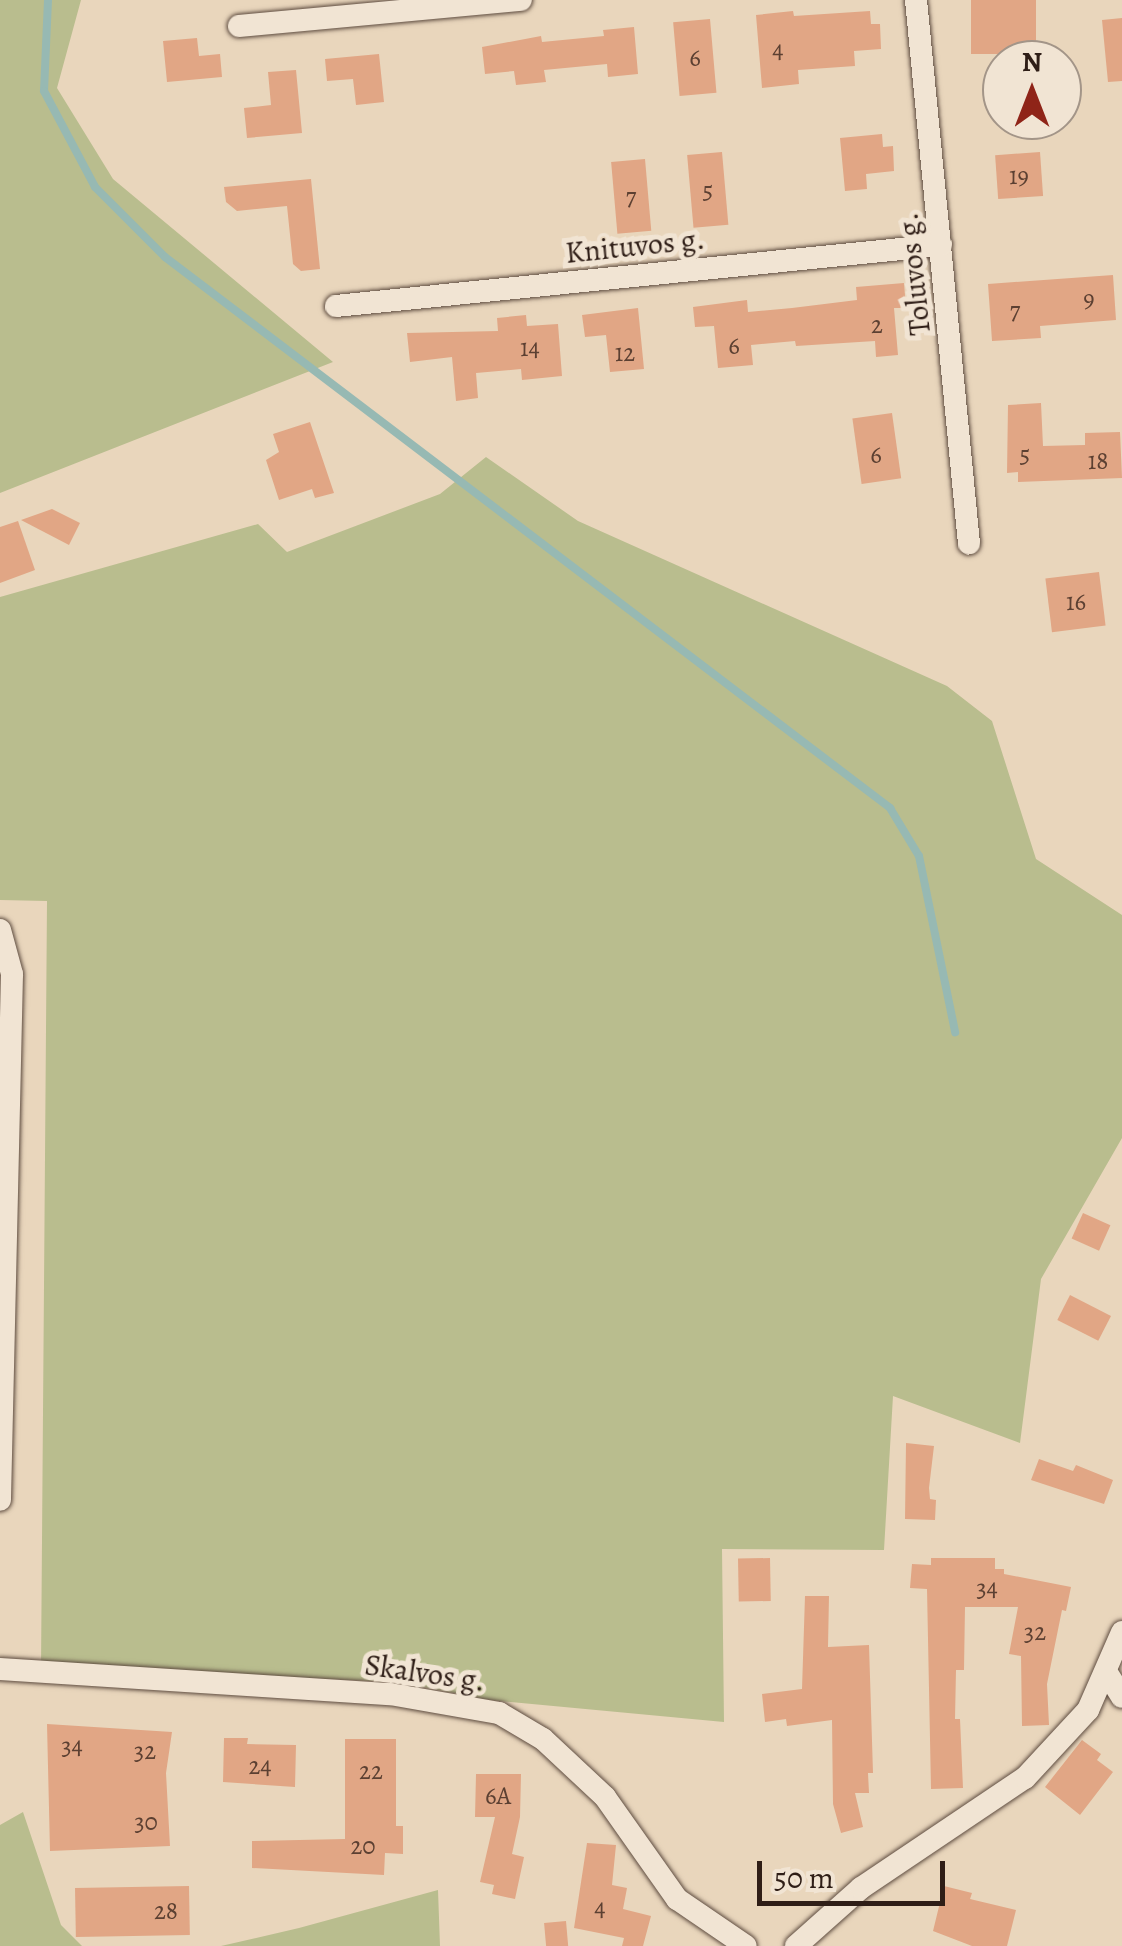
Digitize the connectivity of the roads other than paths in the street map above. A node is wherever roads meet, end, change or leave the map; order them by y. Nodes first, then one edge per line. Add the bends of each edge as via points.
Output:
1 (521, 0) edge
2 (916, 0) edge
3 (240, 26) dead end
4 (941, 245) junction
5 (336, 306) dead end
6 (969, 543) dead end
7 (0, 930) edge
8 (0, 1500) edge
9 (1122, 1632) edge
10 (0, 1669) edge
11 (1107, 1672) junction
12 (1122, 1698) edge
13 (746, 1946) edge
14 (796, 1946) edge

1 - 3 street
2 - 4 street, Toluvos g.
4 - 5 street, Knituvos g.
4 - 6 street, Toluvos g.
7 - 8 street via 12,974
9 - 11 street
10 - 13 street, Skalvos g. via 390,1694 499,1714 543,1739 605,1796 677,1898
11 - 12 street
11 - 14 street via 1088,1710 1024,1778 861,1888

